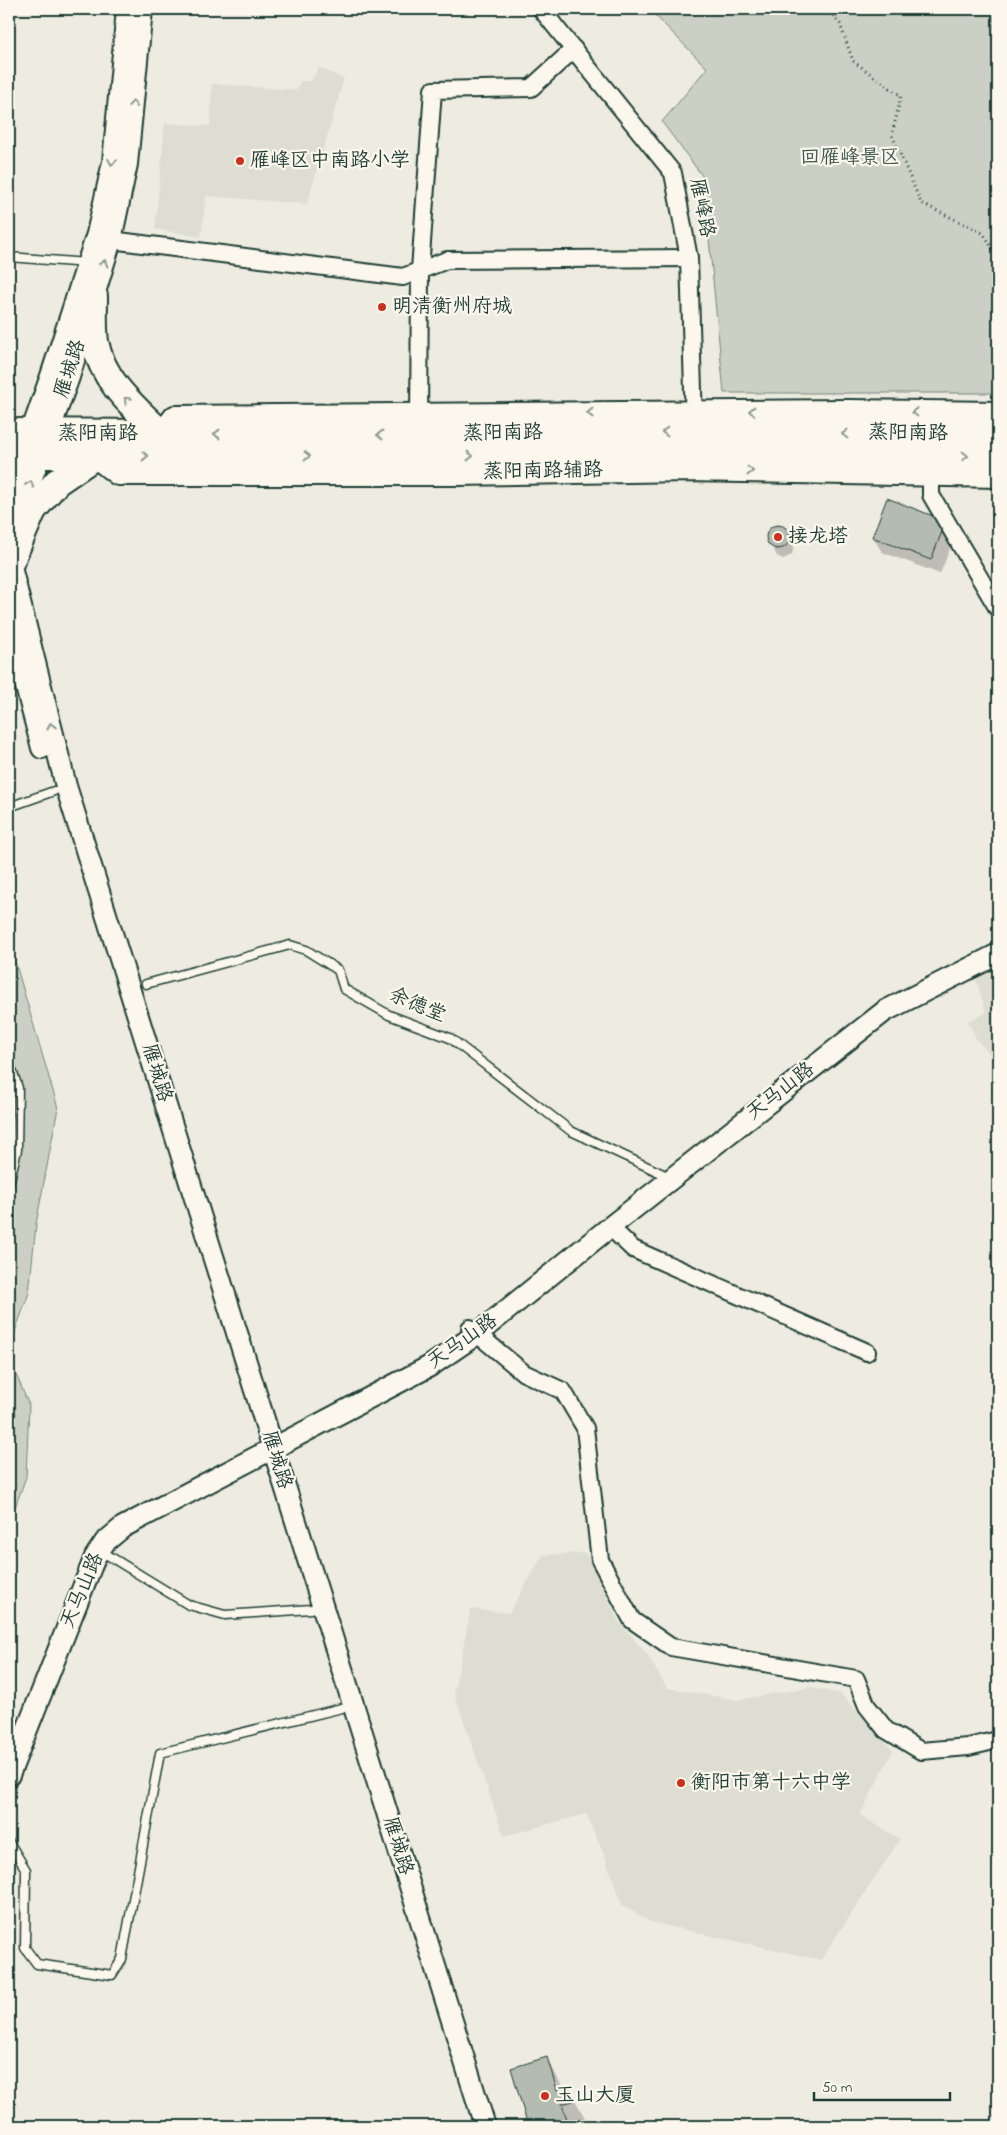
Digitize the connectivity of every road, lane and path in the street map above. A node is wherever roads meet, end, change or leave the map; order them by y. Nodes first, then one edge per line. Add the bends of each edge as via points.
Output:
1 (127, 9) edge
2 (142, 9) edge
3 (541, 9) edge
4 (826, 9) edge
5 (574, 49) junction
6 (111, 240) junction
7 (9, 257) edge
8 (998, 257) edge
9 (689, 258) junction
10 (88, 263) junction
11 (420, 270) junction
12 (94, 296) junction
13 (998, 413) edge
14 (694, 422) junction
15 (419, 424) junction
16 (162, 434) junction
17 (998, 435) edge
18 (22, 444) edge
19 (95, 456) junction
20 (998, 456) edge
21 (931, 465) junction
22 (998, 476) edge
23 (9, 494) edge
24 (10, 563) edge
25 (998, 609) edge
26 (9, 622) edge
27 (54, 791) junction
28 (9, 808) edge
29 (998, 946) edge
30 (998, 954) edge
31 (146, 984) dead end
32 (9, 1061) edge
33 (663, 1174) junction
34 (9, 1184) edge
35 (610, 1227) junction
36 (473, 1331) junction
37 (867, 1352) dead end
38 (266, 1446) junction
39 (100, 1550) junction
40 (311, 1608) junction
41 (342, 1708) junction
42 (998, 1740) edge
43 (9, 1750) edge
44 (9, 1775) edge
45 (9, 1842) edge
46 (474, 2126) edge
47 (484, 2126) edge

1 -> 10 street, 雁城路 via 113,162
6 -> 2 street, 雁城路 via 127,164
3 - 5 street, 雁峰路
4 - 8 path via 840,24 853,61 901,96 892,135 920,203 983,233
5 - 9 street, 雁峰路 via 672,173
5 - 11 street via 531,88 433,90
6 - 11 street via 403,277
12 -> 6 street, 雁城路
7 - 10 lane
9 - 11 street via 447,260
9 - 14 street, 雁峰路
10 - 18 street, 雁城路
11 - 15 street
16 -> 12 main road via 122,396 104,369 95,342
12 - 18 street, 雁城路 via 69,377
13 -> 14 main road via 849,410
14 -> 15 main road, 蒸阳南路
17 -> 14 main road, 蒸阳南路
15 -> 16 main road, 蒸阳南路
16 - 18 main road, 蒸阳南路
18 - 19 main road, 蒸阳南路
18 - 23 street, 雁城路
24 -> 18 street, 雁城路
19 -> 21 main road, 蒸阳南路
19 - 24 main road via 57,482 33,510
21 -> 20 main road, 蒸阳南路
21 - 22 main road
21 - 25 street via 932,495
38 -> 24 street, 雁城路 via 66,786
26 - 27 street, 雁城路
27 - 28 lane
27 - 38 street, 雁城路
29 - 33 street, 天马山路 via 881,1004
30 - 35 street, 天马山路 via 885,1011
31 - 33 lane, 余德堂 via 290,945 306,950 338,970 344,989 389,1014 450,1038 571,1131
32 - 34 lane via 18,1096 17,1150
33 - 36 street, 天马山路
35 - 36 street, 天马山路
35 - 37 street via 633,1249
36 - 38 street, 天马山路
36 - 42 street via 524,1373 563,1391 585,1428 600,1560 632,1620 671,1647 856,1679 867,1706 886,1730 921,1751 968,1747
38 - 39 street, 天马山路 via 124,1527
38 - 40 street, 雁城路
38 - 43 street, 天马山路 via 115,1520 97,1535 85,1554
38 - 47 street, 雁城路
39 - 40 lane via 189,1605 225,1615
39 - 44 street, 天马山路
40 - 41 street, 雁城路
41 - 45 lane via 160,1753 122,1959 112,1975 37,1964 25,1948 26,1870
41 - 46 street, 雁城路

